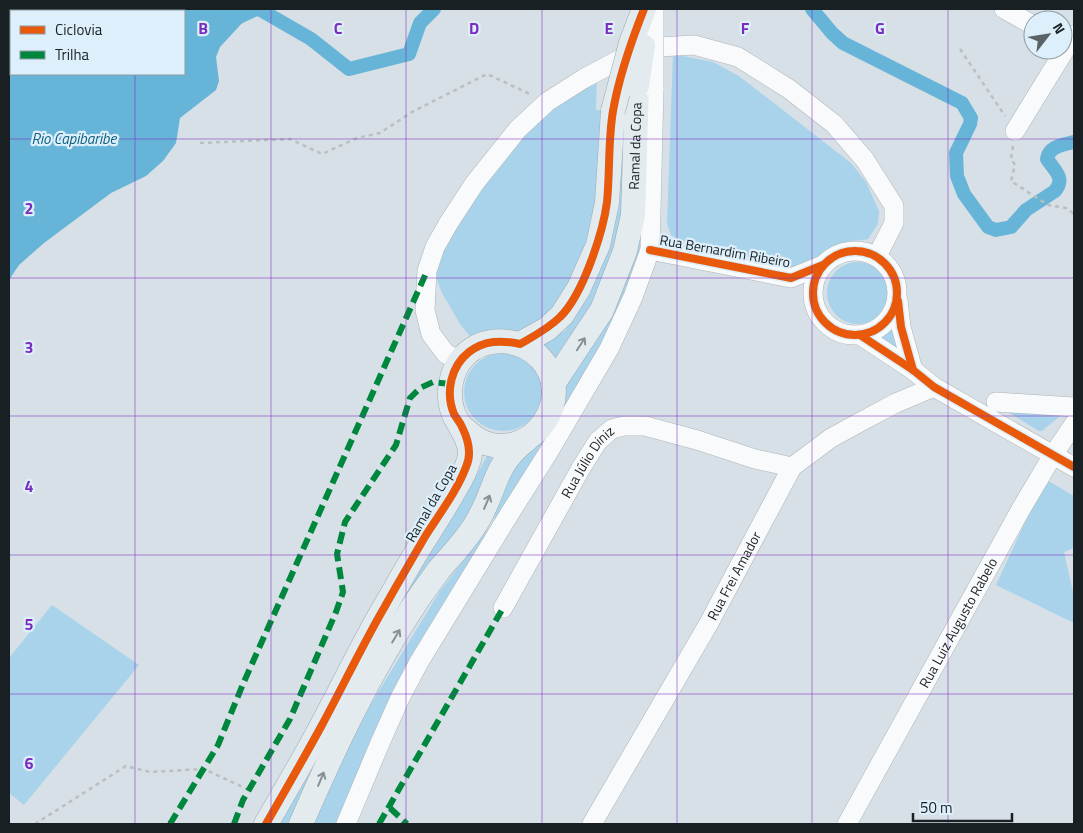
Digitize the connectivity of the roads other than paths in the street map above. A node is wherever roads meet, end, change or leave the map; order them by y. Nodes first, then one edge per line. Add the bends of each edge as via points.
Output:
1 (644, 9) edge
2 (650, 9) edge
3 (654, 9) edge
4 (1004, 9) edge
5 (1023, 19) edge
6 (1057, 60) edge
7 (646, 87) junction
8 (1015, 131) dead end
9 (650, 250) junction
10 (877, 256) junction
11 (823, 264) junction
12 (791, 278) junction
13 (898, 297) junction
14 (815, 305) junction
15 (860, 335) junction
16 (520, 344) junction
17 (464, 356) junction
18 (913, 370) junction
19 (553, 384) junction
20 (934, 387) junction
21 (996, 402) dead end
22 (1074, 407) edge
23 (558, 419) junction
24 (1074, 424) edge
25 (462, 427) junction
26 (529, 438) junction
27 (1053, 455) junction
28 (792, 467) junction
29 (1073, 467) edge
30 (503, 608) dead end
31 (266, 824) edge
32 (301, 824) edge
33 (346, 824) edge
34 (592, 824) edge
35 (848, 824) edge

1 - 16 main road, Ramal da Copa, bridge via 631,43 613,111 607,203 598,245 579,288 562,315 547,329
2 - 7 main road, Ramal da Copa, bridge
3 - 7 street, bridge
4 - 5 street
6 - 8 street
7 - 9 street
19 -> 7 main road, Ramal da Copa via 602,310 625,252 633,215
9 - 12 street, Rua Bernardim Ribeiro
9 - 23 street via 609,349
10 - 11 street via 859,250 846,251
10 - 13 street via 892,271
10 - 17 street via 894,224 894,206 865,160 834,124 738,57 694,45 659,47 626,56 547,102 518,129 474,184 448,224 427,271 425,310 432,334 446,354 455,358
11 - 12 street, Rua Bernardim Ribeiro
11 - 14 street via 813,291
12 - 14 street, Rua Bernardim Ribeiro
13 - 15 street via 886,323
13 - 18 street via 900,327
14 - 15 street via 832,328 845,334
15 - 18 street
16 - 17 main road via 490,342
16 - 19 main road via 542,360
17 - 25 main road, Ramal da Copa via 450,384 454,414
18 - 20 street
19 - 23 main road
20 - 27 street
20 - 28 street, Rua Frei Amador via 896,403 831,438
21 - 22 street
23 - 26 main road
23 - 33 street via 400,698
24 - 27 street, Rua Luiz Augusto Rabelo
25 - 26 main road via 473,437 500,446
25 - 31 main road, Ramal da Copa via 470,455 463,474 383,609
32 -> 26 main road via 329,759 396,635 433,578 478,520 500,469 517,447
27 - 29 street
27 - 35 street, Rua Luiz Augusto Rabelo
28 - 30 street, Rua Júlio Diniz via 645,426 612,429 598,441 590,454
28 - 34 street, Rua Frei Amador via 709,623

